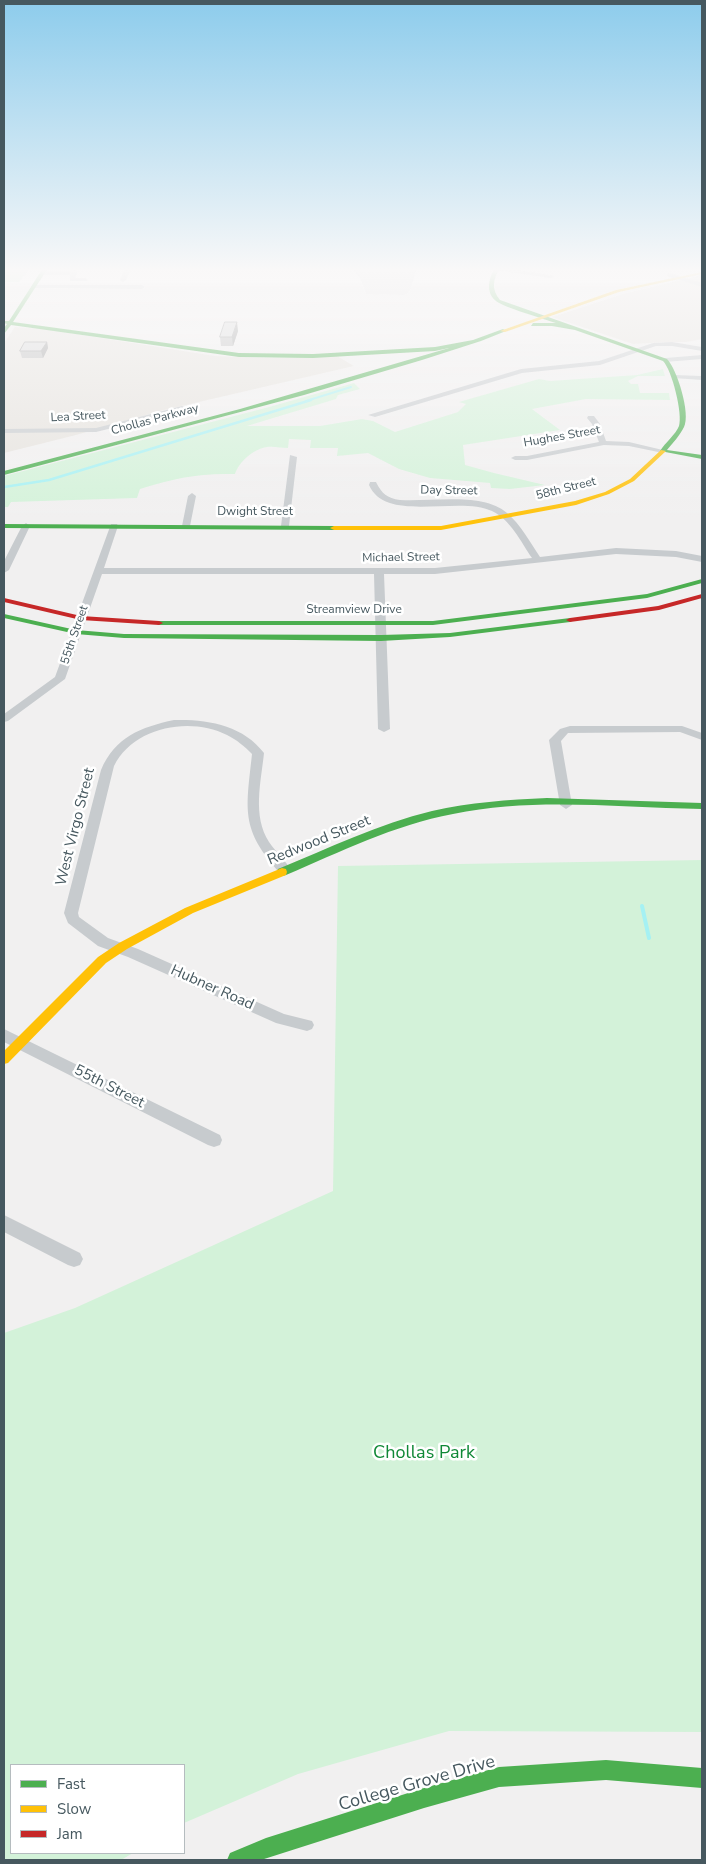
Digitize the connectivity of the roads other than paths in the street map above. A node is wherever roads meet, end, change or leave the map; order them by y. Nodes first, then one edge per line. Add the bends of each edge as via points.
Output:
1 (238, 355) edge
2 (400, 355) edge
3 (420, 355) edge
4 (625, 355) edge
5 (653, 355) edge
6 (702, 357) edge
7 (382, 358) junction
8 (665, 360) junction
9 (675, 377) junction
10 (702, 378) edge
11 (182, 408) dead end
12 (372, 415) dead end
13 (591, 418) dead end
14 (4, 431) edge
15 (604, 444) junction
16 (662, 451) junction
17 (293, 457) dead end
18 (702, 457) edge
19 (515, 458) dead end
20 (4, 465) edge
21 (4, 473) edge
22 (373, 484) dead end
23 (192, 496) dead end
24 (505, 516) junction
25 (4, 526) edge
26 (26, 526) junction
27 (114, 526) junction
28 (186, 526) junction
29 (285, 526) junction
30 (702, 559) edge
31 (538, 560) junction
32 (4, 570) edge
33 (99, 571) junction
34 (379, 572) junction
35 (702, 581) edge
36 (702, 596) edge
37 (4, 600) edge
38 (4, 616) edge
39 (81, 618) junction
40 (381, 624) junction
41 (76, 632) junction
42 (381, 638) junction
43 (4, 719) edge
44 (384, 729) dead end
45 (700, 736) edge
46 (566, 804) junction
47 (702, 806) edge
48 (285, 870) junction
49 (118, 947) junction
50 (307, 1025) dead end
51 (4, 1035) edge
52 (19, 1042) junction
53 (4, 1059) edge
54 (214, 1140) dead end
55 (4, 1223) edge
56 (74, 1260) dead end
57 (702, 1778) edge
58 (237, 1860) edge

1 - 7 main road
2 - 7 main road
3 - 21 main road, Chollas Parkway via 307,393
4 - 12 street via 600,363 521,372
5 - 8 main road
6 - 8 street
7 - 20 main road, Chollas Parkway via 236,406
8 - 9 main road, 58th Street
9 - 10 street
9 - 16 main road, 58th Street via 683,422 680,431
11 - 14 street, Lea Street via 96,430
13 - 15 street via 597,422
15 - 16 street, Hughes Street via 629,444
15 - 19 street, Hughes Street
16 - 18 main road, Hughes Street
16 - 24 main road, 58th Street via 632,480 607,493 565,506
17 - 29 street
22 - 24 street, Day Street via 378,495 391,501 485,505
23 - 28 street
24 - 29 main road, Dwight Street via 441,528
24 - 31 street, Day Street
25 - 26 main road, Dwight Street
26 - 27 main road, Dwight Street
26 - 32 street
27 - 28 main road, Dwight Street
27 - 33 street, 55th Street
28 - 29 main road, Dwight Street
30 - 31 street, Michael Street via 622,551
31 - 34 street, Michael Street via 435,571
33 - 34 street, Michael Street
33 - 39 street, 55th Street
34 - 40 street
35 - 40 main road, Streamview Drive via 627,598 445,622
36 - 42 main road, Streamview Drive via 659,608 450,635
37 - 39 main road, Streamview Drive
38 - 41 main road, Streamview Drive
39 - 40 main road, Streamview Drive via 137,623
39 - 41 street, 55th Street
40 - 42 street
41 - 42 main road, Streamview Drive via 124,636
41 - 43 street, 55th Street via 60,678
42 - 44 street
45 - 46 street via 682,730 570,729 560,734 555,740
46 - 47 main road, Redwood Street
46 - 48 main road, Redwood Street via 490,806 433,814
48 - 49 main road, Redwood Street via 152,928
48 - 49 street, West Virgo Street via 262,841 256,827 254,807 258,753 249,742 215,726 193,723 169,724 138,735 124,744 106,770 71,913 73,920 103,942
49 - 50 street, Hubner Road via 281,1019
49 - 52 main road, Redwood Street
51 - 52 street, 55th Street
52 - 53 main road, Redwood Street
52 - 54 street, 55th Street
55 - 56 street
57 - 58 main road, College Grove Drive via 606,1770 499,1777 266,1848

